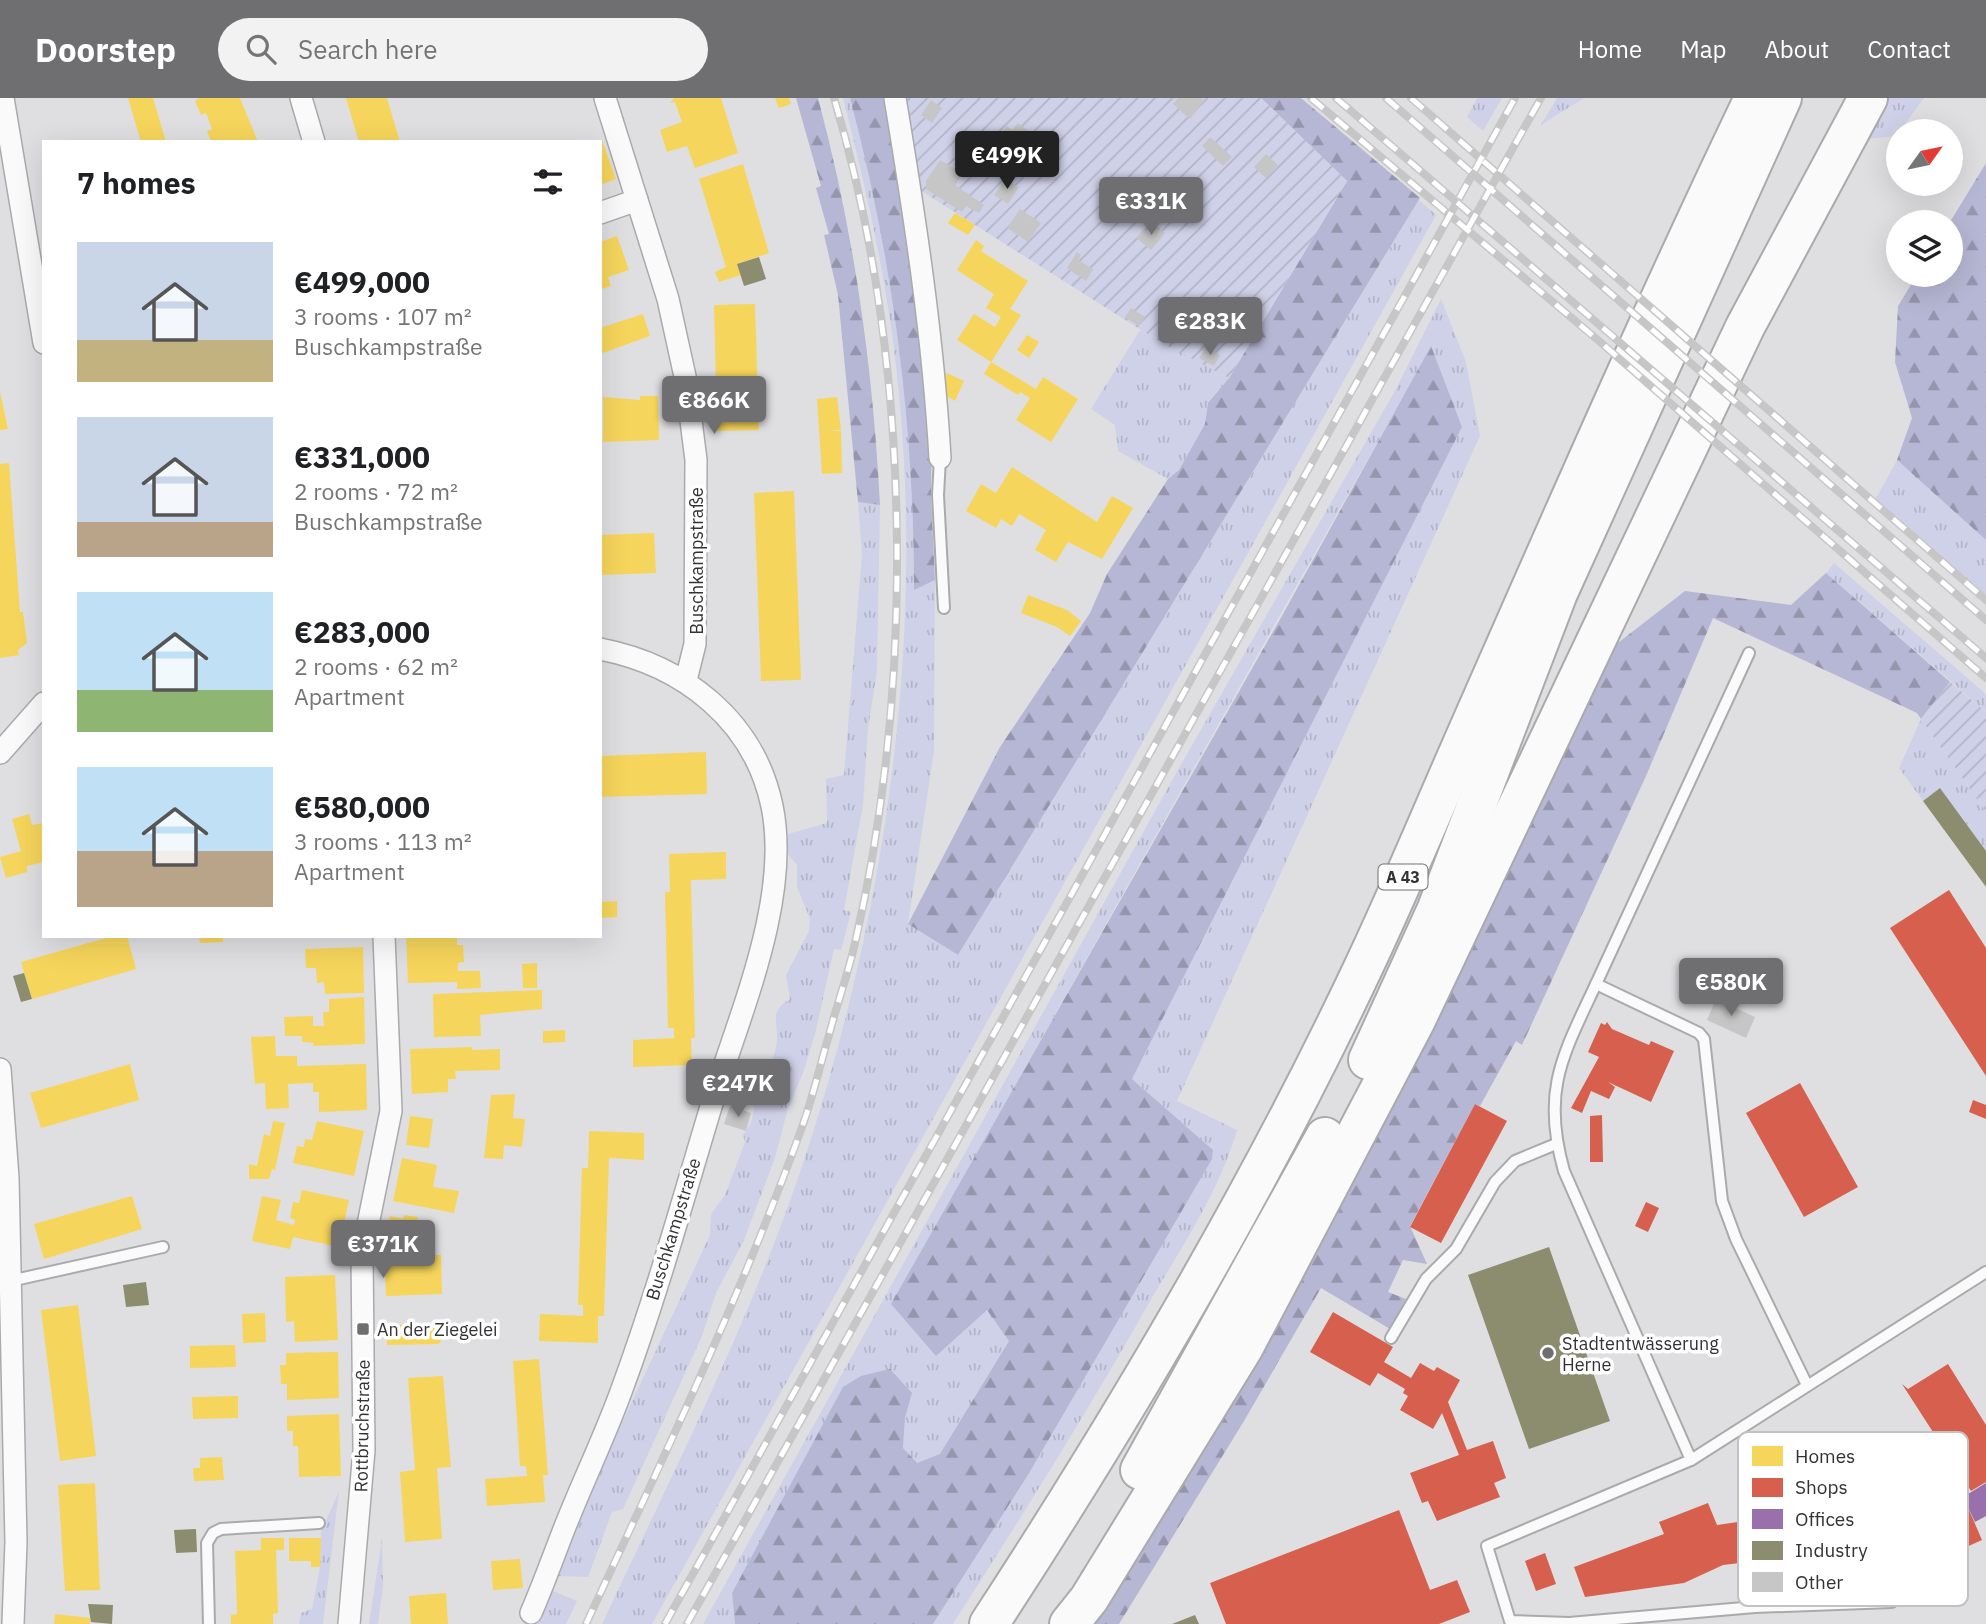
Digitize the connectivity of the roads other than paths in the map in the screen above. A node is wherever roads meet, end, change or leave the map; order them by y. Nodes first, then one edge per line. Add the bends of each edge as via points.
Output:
1 (3, 98) edge
2 (302, 98) edge
3 (604, 98) edge
4 (895, 98) edge
5 (1754, 98) edge
6 (1782, 98) edge
7 (1868, 98) edge
8 (1876, 98) edge
9 (313, 140) edge
10 (1848, 140) junction
11 (637, 200) junction
12 (602, 212) edge
13 (42, 331) edge
14 (940, 458) joint
15 (944, 607) dead end
16 (602, 650) edge
17 (1749, 653) dead end
18 (686, 680) junction
19 (42, 705) edge
20 (0, 753) edge
21 (1441, 933) junction
22 (384, 938) edge
23 (1596, 984) junction
24 (0, 1069) edge
25 (1556, 1144) junction
26 (163, 1247) dead end
27 (1986, 1272) edge
28 (10, 1281) junction
29 (1391, 1338) dead end
30 (1807, 1385) junction
31 (1690, 1460) junction
32 (319, 1523) dead end
33 (1755, 1606) edge
34 (531, 1613) dead end
35 (1510, 1621) junction
36 (13, 1624) edge
37 (208, 1624) edge
38 (349, 1624) edge
39 (989, 1624) edge
40 (1054, 1624) edge
41 (1069, 1624) edge
42 (1498, 1624) edge

1 - 13 street
2 - 9 street
3 - 11 street, Buschkampstraße
4 - 14 street via 922,255
5 - 39 highway, A 43 via 1684,243 1363,968 1185,1305 1074,1493
6 - 21 highway, A 43 via 1558,593
7 - 10 highway
8 - 10 highway
10 - 21 highway via 1745,327
11 - 12 street
11 - 18 street, Buschkampstraße via 687,381 696,460 695,644
14 - 15 lane via 937,495
16 - 18 street via 645,661
17 - 23 lane
18 - 34 street, Buschkampstraße via 732,720 763,774 775,836 771,902 622,1389
19 - 20 street
21 - 40 highway, A 43
21 - 41 highway via 1415,1022 1244,1347 1089,1599
22 - 38 street, Rottbruchstraße via 391,1111 362,1254 365,1450
23 - 25 lane via 1560,1063 1555,1091
23 - 30 lane via 1704,1039 1723,1201 1736,1239
24 - 28 street
25 - 29 lane via 1515,1161 1495,1182 1456,1249 1426,1279
25 - 31 lane
26 - 28 lane
27 - 30 lane
28 - 36 street via 16,1542
30 - 31 lane
31 - 35 lane via 1487,1546
32 - 37 lane via 221,1528 213,1533 207,1543
33 - 35 lane via 1569,1623
35 - 42 lane

